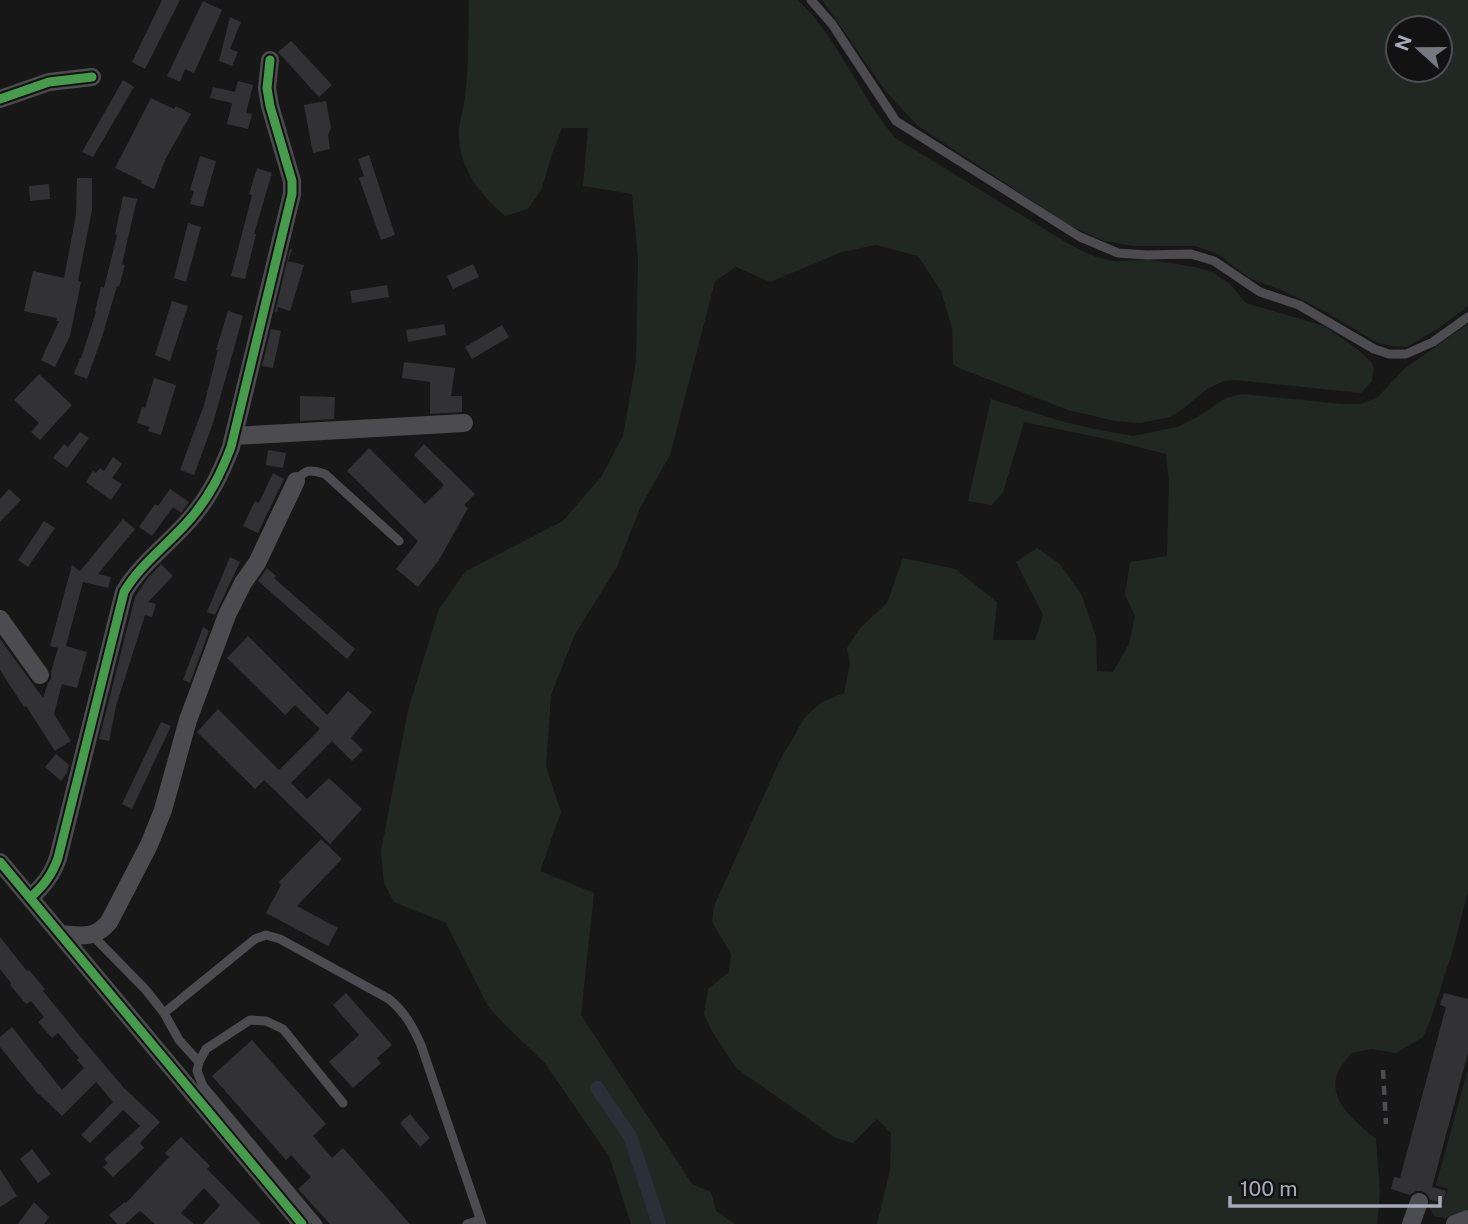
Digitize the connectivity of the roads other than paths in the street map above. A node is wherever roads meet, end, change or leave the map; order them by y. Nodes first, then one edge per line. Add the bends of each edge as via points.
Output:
1 (811, 0) edge
2 (270, 60) dead end
3 (92, 77) dead end
4 (0, 99) edge
5 (1468, 317) edge
6 (464, 423) dead end
7 (234, 436) junction
8 (296, 481) joint
9 (399, 541) dead end
10 (0, 619) edge
11 (40, 675) dead end
12 (0, 862) edge
13 (31, 897) junction
14 (61, 934) junction
15 (92, 935) junction
16 (164, 1013) junction
17 (199, 1062) junction
18 (342, 1103) dead end
19 (1419, 1202) dead end
20 (1468, 1219) edge
21 (481, 1222) edge
22 (1415, 1223) edge
23 (302, 1224) edge
24 (318, 1224) edge
25 (467, 1224) edge
26 (1455, 1224) edge

1 - 5 lane via 896,121 1080,237 1118,253 1191,254 1214,261 1260,292 1299,305 1388,354 1405,354 1433,342
2 - 7 street via 267,88 292,194
3 - 4 street via 49,82
6 - 7 street
7 - 13 street via 210,495 124,592 58,858 54,871
8 - 9 lane via 302,473 314,470 324,474
8 - 15 street via 227,615 149,845 109,922
10 - 11 street
12 - 13 street
13 - 14 street
14 - 15 street
14 - 23 street
15 - 16 lane
16 - 17 lane
16 - 21 lane via 255,939 266,935 389,999 411,1022 421,1045
17 - 18 lane via 206,1049 250,1020 266,1021 284,1030
17 - 24 lane via 202,1086
19 - 22 street
20 - 26 street
21 - 25 lane

